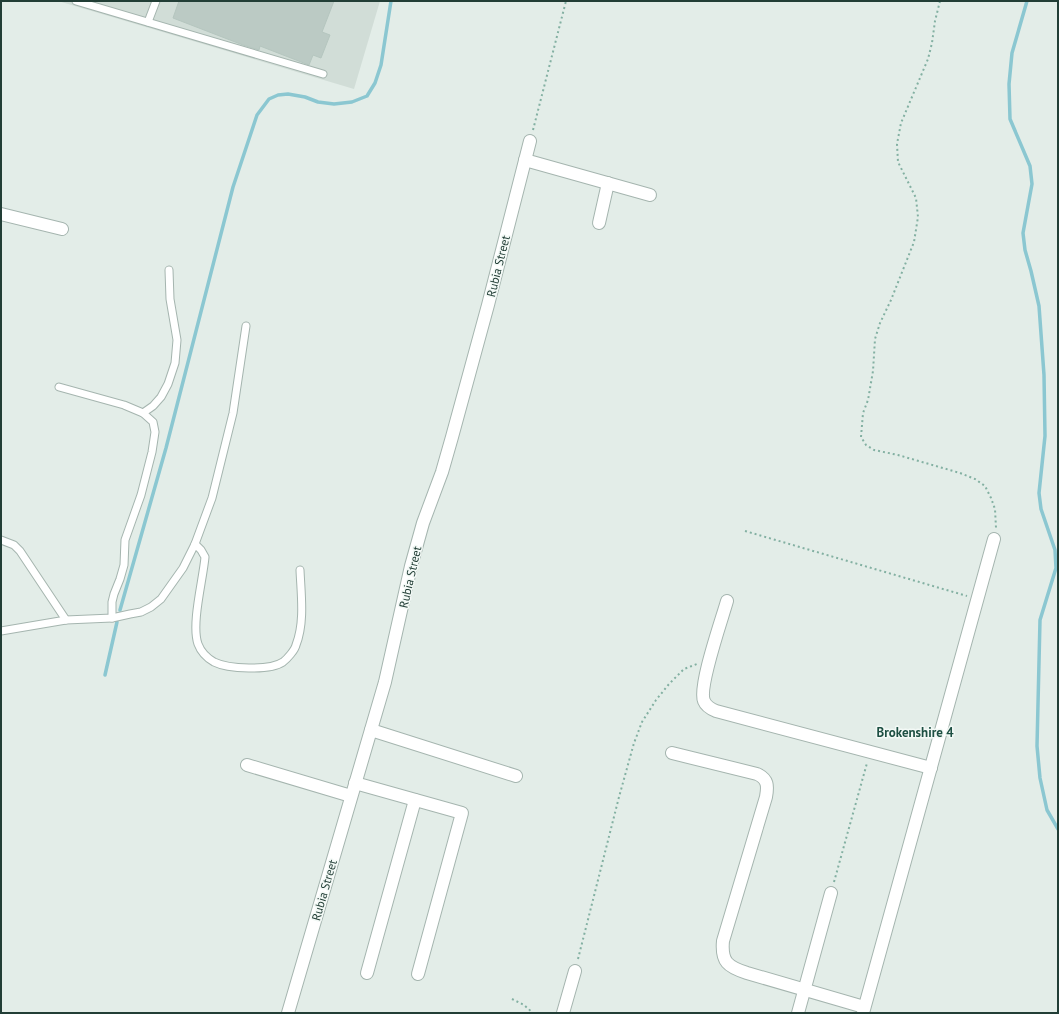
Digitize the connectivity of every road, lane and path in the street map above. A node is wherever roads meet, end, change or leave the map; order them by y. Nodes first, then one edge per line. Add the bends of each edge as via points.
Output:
1 (76, 1) edge
2 (156, 1) edge
3 (566, 1) edge
4 (940, 1) edge
5 (148, 22) junction
6 (322, 74) dead end
7 (530, 141) joint
8 (525, 160) junction
9 (608, 183) junction
10 (650, 194) dead end
11 (1, 214) edge
12 (599, 223) dead end
13 (62, 229) dead end
14 (169, 270) dead end
15 (246, 326) dead end
16 (59, 387) dead end
17 (143, 413) junction
18 (745, 531) dead end
19 (994, 539) joint
20 (1, 540) edge
21 (195, 544) junction
22 (300, 570) dead end
23 (978, 599) junction
24 (727, 601) dead end
25 (112, 618) junction
26 (66, 620) junction
27 (1, 631) edge
28 (711, 657) junction
29 (371, 730) junction
30 (870, 752) junction
31 (672, 753) dead end
32 (247, 765) dead end
33 (931, 768) junction
34 (516, 776) dead end
35 (355, 783) junction
36 (351, 796) junction
37 (416, 800) junction
38 (831, 893) joint
39 (575, 971) joint
40 (367, 973) dead end
41 (418, 974) dead end
42 (804, 990) junction
43 (512, 999) dead end
44 (864, 1010) edge
45 (288, 1013) edge
46 (534, 1013) edge
47 (563, 1013) edge
48 (798, 1013) edge

1 - 5 lane
2 - 5 lane
3 - 7 path
4 - 19 path via 928,59 901,123 897,144 898,162 916,198 918,218 914,242 875,339 873,371 863,413 861,437 866,445 874,450 960,473 985,486 995,509
5 - 6 lane
7 - 8 street, Rubia Street
8 - 9 street
8 - 29 street, Rubia Street via 452,437 411,566 394,647
9 - 10 street
9 - 12 street
11 - 13 street
14 - 17 lane via 170,299 177,340 175,363 161,398
15 - 21 lane via 233,413 212,498
16 - 17 lane via 124,405
17 - 25 lane via 153,422 155,432 152,452 141,495 125,540 124,565 112,602
18 - 23 path
19 - 23 street
20 - 26 lane via 14,545 20,551
21 - 22 lane via 205,557 195,629 198,644 205,656 215,662 237,667 263,668 282,662 296,646 302,622
21 - 25 lane via 183,568 161,599 141,612
23 - 33 street
24 - 28 street
25 - 26 lane
26 - 27 lane
28 - 30 street via 702,692 708,707
28 - 39 path via 684,670 674,679 642,722 619,797
29 - 34 street
29 - 35 street, Rubia Street
30 - 33 street
30 - 38 path
31 - 42 street via 757,774 767,781 766,797 723,941 722,953 726,963 734,969
32 - 36 street
33 - 44 street
35 - 36 street, Rubia Street
35 - 37 street
36 - 45 street, Rubia Street
37 - 40 street
37 - 41 street via 462,813
38 - 42 street
39 - 47 street
42 - 44 street
42 - 48 street
43 - 46 path

